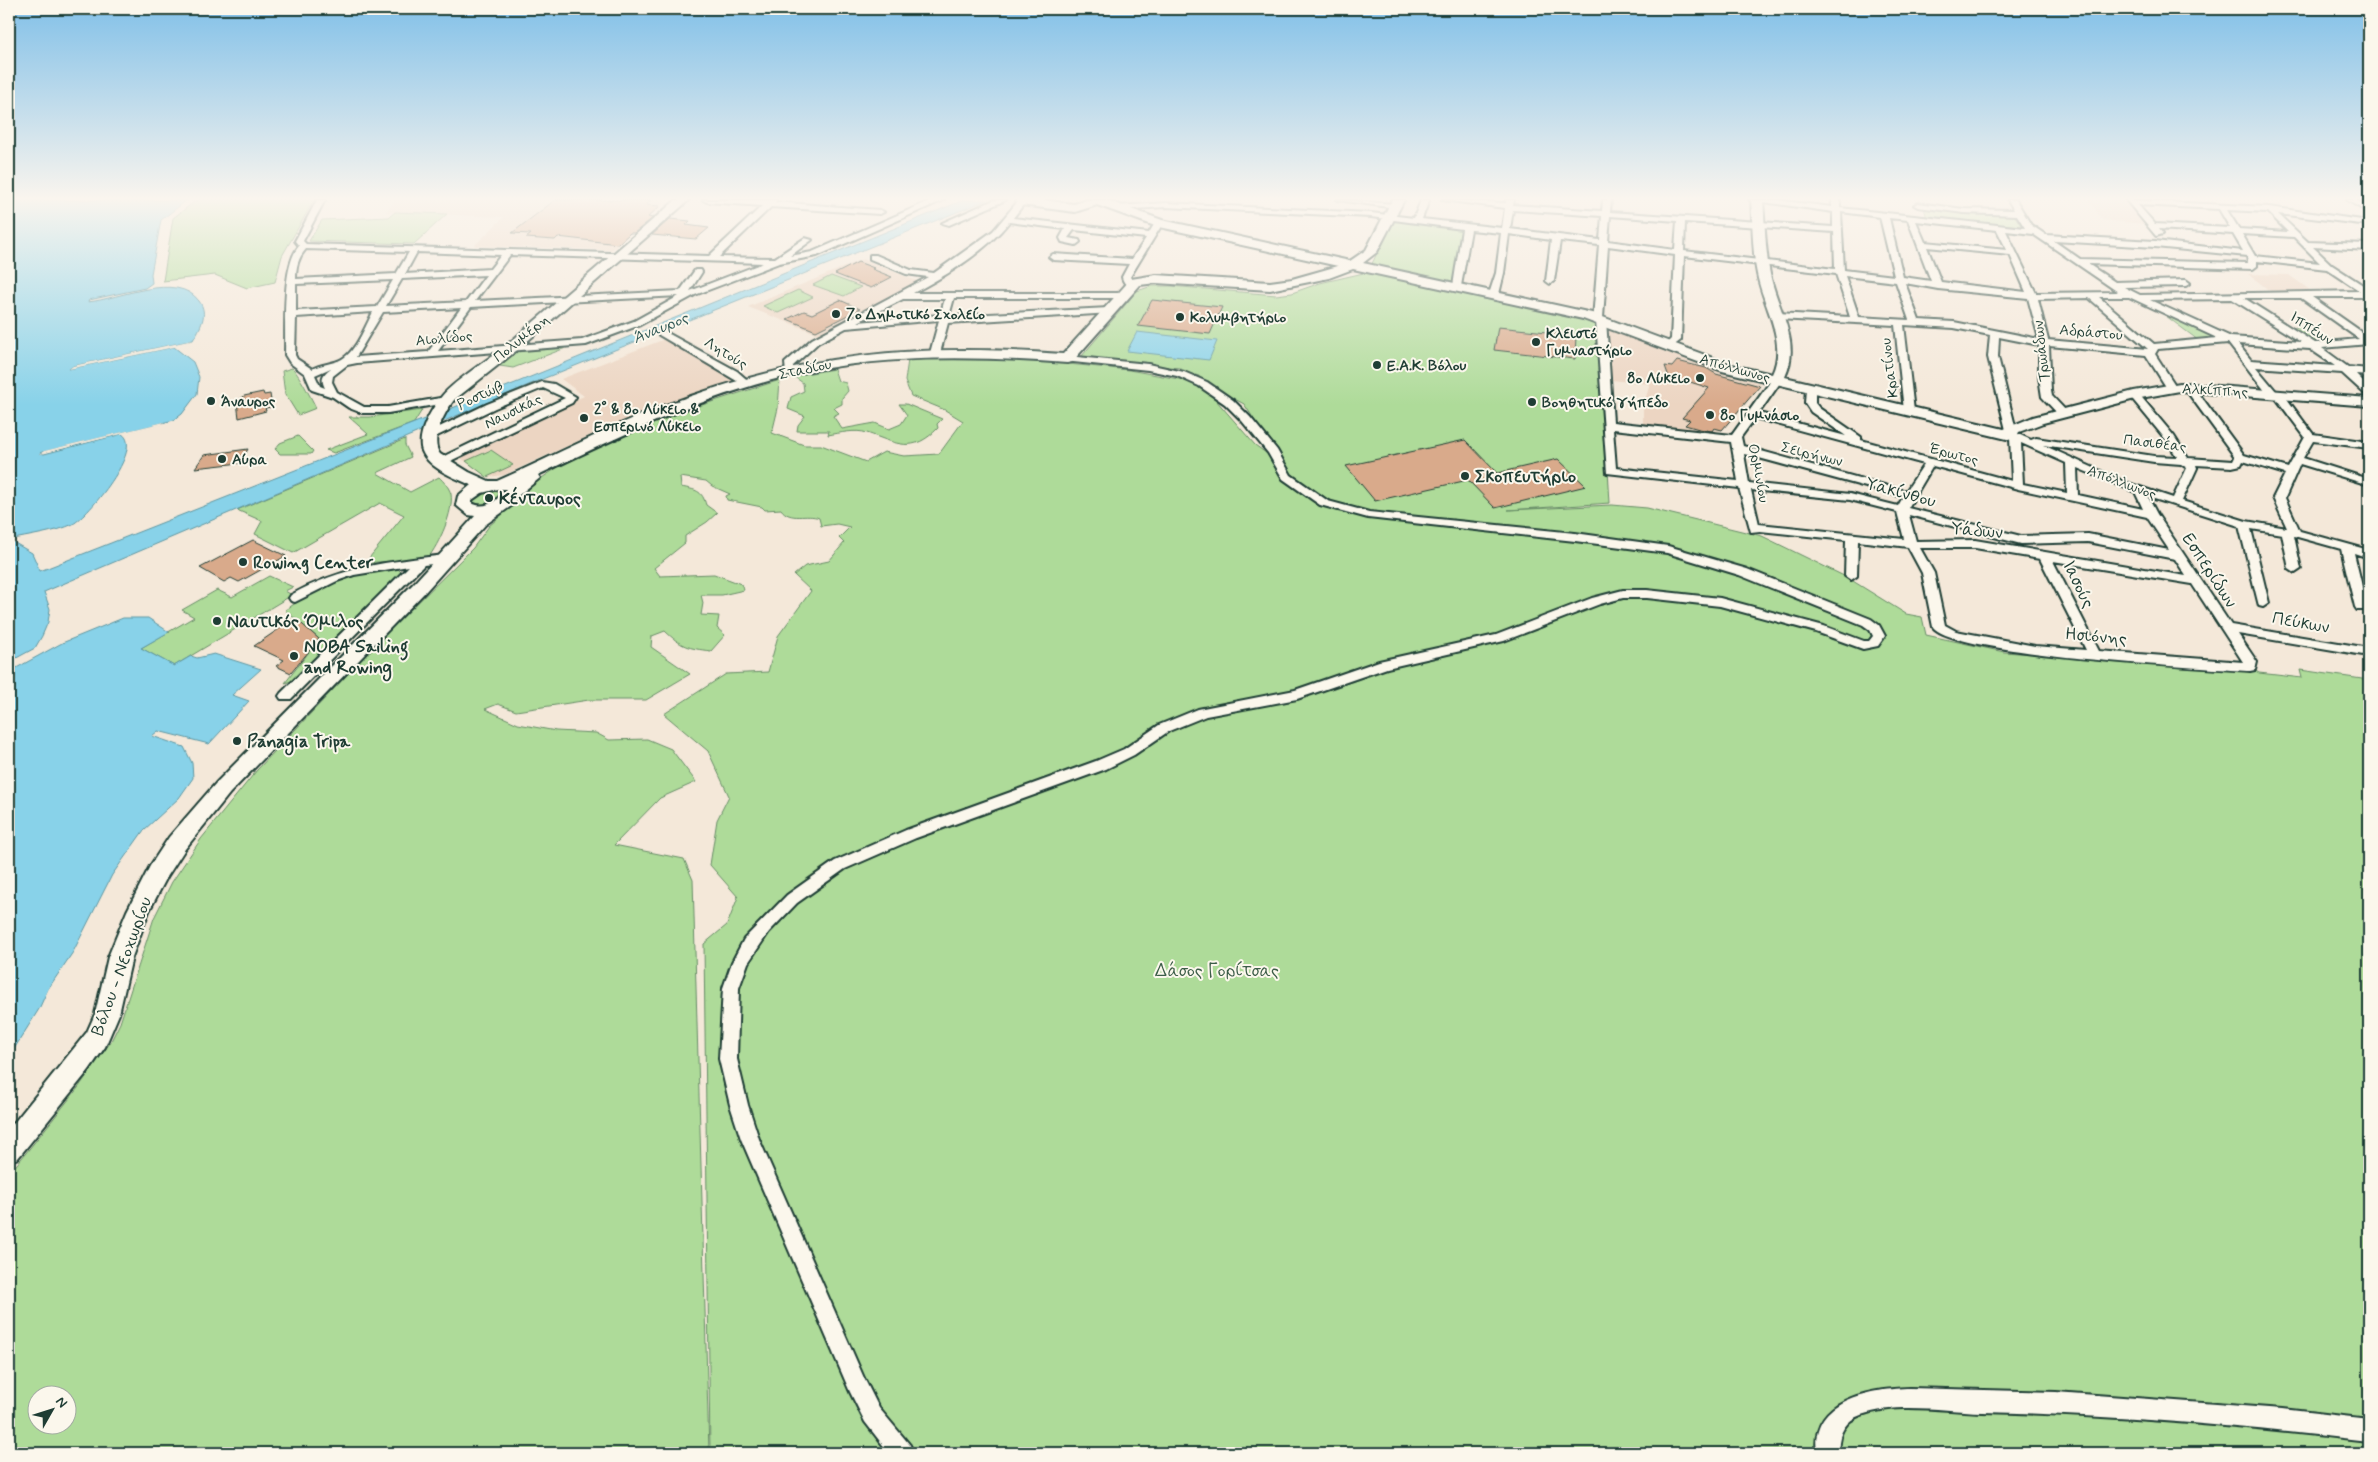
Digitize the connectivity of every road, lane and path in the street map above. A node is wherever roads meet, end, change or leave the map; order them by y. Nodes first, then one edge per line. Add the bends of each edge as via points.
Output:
1 (292, 268) edge
2 (405, 268) edge
3 (495, 268) edge
4 (604, 268) edge
5 (757, 268) edge
6 (899, 268) edge
7 (948, 268) edge
8 (1131, 268) edge
9 (1343, 268) edge
10 (1374, 268) edge
11 (1460, 268) edge
12 (1501, 268) edge
13 (1552, 268) edge
14 (1602, 268) edge
15 (1678, 268) edge
16 (1763, 268) edge
17 (1795, 268) edge
18 (1840, 268) edge
19 (1896, 268) edge
20 (1931, 268) edge
21 (2020, 268) edge
22 (2092, 268) edge
23 (2331, 268) edge
24 (492, 272) junction
25 (698, 272) dead end
26 (1840, 274) junction
27 (937, 276) junction
28 (400, 277) junction
29 (1550, 281) dead end
30 (1900, 281) junction
31 (292, 282) junction
32 (2113, 284) junction
33 (2172, 284) junction
34 (2186, 284) dead end
35 (1457, 286) junction
36 (1938, 286) junction
37 (1128, 290) junction
38 (687, 293) junction
39 (1494, 294) junction
40 (2369, 294) edge
41 (950, 295) junction
42 (2091, 295) junction
43 (2233, 295) junction
44 (2303, 295) junction
45 (901, 296) junction
46 (2034, 296) junction
47 (2133, 296) junction
48 (2188, 296) junction
49 (567, 300) junction
50 (470, 304) junction
51 (381, 308) junction
52 (1109, 312) junction
53 (292, 314) junction
54 (1776, 316) junction
55 (945, 318) junction
56 (1600, 319) junction
57 (1855, 319) junction
58 (1899, 322) junction
59 (1915, 323) junction
60 (842, 326) junction
61 (662, 333) dead end
62 (1995, 333) junction
63 (2229, 340) junction
64 (2369, 341) edge
65 (2044, 343) junction
66 (2314, 346) junction
67 (1668, 347) junction
68 (510, 348) junction
69 (2151, 350) junction
70 (935, 353) junction
71 (431, 354) junction
72 (1066, 359) junction
73 (347, 361) junction
74 (2248, 363) junction
75 (2348, 370) junction
76 (790, 371) junction
77 (2369, 372) edge
78 (310, 374) junction
79 (1777, 380) junction
80 (747, 384) junction
81 (546, 385) joint
82 (2188, 386) junction
83 (1811, 388) junction
84 (2172, 388) junction
85 (2369, 392) edge
86 (333, 393) junction
87 (2276, 394) junction
88 (2134, 395) junction
89 (2369, 402) edge
90 (444, 404) junction
91 (1909, 411) junction
92 (2063, 413) junction
93 (1751, 414) junction
94 (1608, 425) junction
95 (2012, 434) junction
96 (429, 435) junction
97 (2310, 437) junction
98 (1736, 444) junction
99 (2369, 445) edge
100 (1866, 446) junction
101 (2240, 457) junction
102 (2297, 460) junction
103 (2071, 462) junction
104 (1930, 463) junction
105 (2188, 463) junction
106 (446, 466) junction
107 (1611, 471) joint
108 (2290, 472) junction
109 (2369, 482) edge
110 (1744, 486) junction
111 (2018, 486) junction
112 (500, 488) junction
113 (2139, 490) junction
114 (1909, 495) junction
115 (2073, 498) junction
116 (470, 502) junction
117 (2176, 503) junction
118 (496, 508) junction
119 (1902, 510) junction
120 (2151, 514) junction
121 (2244, 524) junction
122 (1755, 529) joint
123 (2291, 532) junction
124 (1852, 538) junction
125 (1913, 544) junction
126 (2346, 546) junction
127 (452, 551) junction
128 (2369, 554) edge
129 (2045, 556) junction
130 (2180, 556) junction
131 (420, 562) junction
132 (2296, 569) dead end
133 (1851, 576) dead end
134 (2196, 581) junction
135 (295, 598) dead end
136 (2263, 603) dead end
137 (2361, 607) dead end
138 (2227, 628) junction
139 (2369, 652) edge
140 (2095, 655) junction
141 (2250, 667) joint
142 (286, 696) dead end
143 (9, 1149) edge
144 (2369, 1430) edge
145 (902, 1453) edge
146 (1828, 1453) edge

1 - 31 street
2 - 28 street
3 - 24 street
4 - 49 main road, Πολυμέρη
5 - 38 street
6 - 27 street
7 - 27 street
8 - 37 street via 1126,277
9 - 37 main road via 1316,278 1276,286 1156,279 1140,281
10 - 35 main road, Απόλλωνος
11 - 35 street
12 - 39 street
13 - 29 street
14 - 56 street
15 - 67 street via 1676,340
16 - 54 main road, Ορμινίου
17 - 26 street
18 - 26 street
19 - 30 street, Κρατίνου
20 - 36 street
21 - 46 street, Τρωάδων
22 - 32 street
23 - 40 street
24 - 28 street
24 - 50 street
25 - 38 street
26 - 30 street
26 - 57 street
27 - 45 street
28 - 31 street
28 - 51 street
30 - 36 street
30 - 59 street, Κρατίνου
31 - 53 street
32 - 33 street
32 - 47 street
33 - 34 street
33 - 48 street
35 - 39 main road, Απόλλωνος
36 - 46 street
37 - 41 street
37 - 52 main road
38 - 49 street
38 - 68 street, Αιολίδος via 637,323 583,343
39 - 56 main road, Απόλλωνος
40 - 44 street
41 - 45 street
41 - 55 street
42 - 46 street
42 - 47 street
42 - 69 street
43 - 44 street
43 - 48 street
43 - 66 street, Ιππέων
44 - 64 street
45 - 60 street
46 - 65 street, Τρωάδων
47 - 48 street
47 - 63 street
49 - 50 street
49 - 68 main road, Πολυμέρη
50 - 51 street
50 - 71 street
51 - 53 street
51 - 73 street
52 - 55 street
52 - 72 main road
53 - 78 street via 292,359
54 - 57 street, Αδράστου
54 - 79 main road, Ορμινίου via 1784,340 1785,356
55 - 60 street
55 - 70 street
56 - 67 main road, Απόλλωνος
56 - 94 street
57 - 58 street, Αδράστου
58 - 59 street, Αδράστου
58 - 91 street, Κρατίνου
59 - 62 street, Αδράστου via 1954,325
60 - 76 street via 809,345 788,365
61 - 80 street, Λητούς
62 - 65 street, Αδράστου
62 - 95 street via 1993,357
63 - 66 street, Αδράστου
63 - 69 street, Αδράστου
63 - 74 street
64 - 66 street, Αδράστου
65 - 69 street, Αδράστου
65 - 92 street, Τρωάδων via 2045,392
66 - 75 street, Ιππέων
67 - 79 main road, Απόλλωνος
68 - 71 street, Αιολίδος
68 - 90 main road, Πολυμέρη
69 - 84 street
70 - 72 main road, Σταδίου
70 - 76 main road, Σταδίου via 846,361
71 - 73 street, Αιολίδος
72 - 145 street via 1162,370 1203,384 1246,419 1273,452 1287,477 1324,502 1368,515 1668,550 1787,588 1867,622 1879,636 1872,645 1863,645 1778,617 1699,598 1623,594 1499,638 1384,664 1297,694 1203,712 1164,728 1129,752 1101,765 879,847 840,865 792,899 763,928 740,962 731,988 728,1059 750,1139 844,1356 872,1415
73 - 78 street, Αιολίδος via 322,367
73 - 86 street via 328,374 326,382
74 - 75 street
74 - 87 street
75 - 77 street
75 - 85 street, Ιππέων
76 - 80 main road, Σταδίου
78 - 86 street via 316,388
79 - 83 main road, Απόλλωνος
79 - 93 street, Ορμινίου
80 - 112 main road, Σταδίου via 668,410
81 - 96 street, Ροστώβ via 522,392
81 - 106 street, Ναυσικάς via 571,398
82 - 84 main road, Αλκίππης
82 - 87 main road, Αλκίππης
82 - 101 street
83 - 91 main road, Απόλλωνος
83 - 100 street via 1810,404 1815,410
84 - 88 main road, Αλκίππης
86 - 90 street via 353,406 367,410
87 - 89 main road, Αλκίππης
87 - 97 street
88 - 92 main road, Αλκίππης
88 - 105 street
90 - 96 main road, Πολυμέρη
91 - 95 main road, Απόλλωνος
92 - 95 main road
93 - 98 street, Ορμινίου via 1736,434
93 - 100 street, Έρωτος
94 - 98 street, Σειρήνων
94 - 107 street
95 - 103 street, Απόλλωνος
95 - 105 street, Πασιθέας via 2142,458
95 - 111 street
96 - 106 main road via 430,451
97 - 99 street
97 - 102 street
98 - 110 street, Ορμινίου
98 - 114 street, Σειρήνων via 1788,465
100 - 104 street, Έρωτος
101 - 105 street, Πασιθέας via 2232,464
101 - 108 street
102 - 108 street
102 - 109 street
103 - 113 street, Απόλλωνος
103 - 115 street
104 - 111 street, Έρωτος
104 - 114 street
105 - 117 street via 2192,468
106 - 112 main road
106 - 116 main road
107 - 110 street, Υακίνθου
108 - 123 street via 2279,498
110 - 119 street, Υακίνθου via 1850,497
110 - 122 street, Ορμινίου
111 - 115 street, Έρωτος
112 - 116 main road
112 - 118 main road, Βόλου - Νεοχωρίου via 508,501
113 - 117 street, Απόλλωνος
113 - 120 street, Εσπερίδων
114 - 119 street
115 - 120 street, Έρωτος
116 - 118 main road via 481,511
116 - 127 main road
117 - 121 street, Απόλλωνος
118 - 127 main road, Βόλου - Νεοχωρίου
119 - 125 street
119 - 130 street, Υακίνθου via 2020,540 2088,538
120 - 130 street, Εσπερίδων
121 - 123 street, Απόλλωνος
121 - 136 street
122 - 124 street, Υάδων
123 - 126 street, Απόλλωνος
123 - 132 street
124 - 125 street, Υάδων
124 - 133 street
125 - 129 street, Υάδων via 1975,544
125 - 140 street, Ησιόνης via 1928,573 1942,630 2019,648
126 - 128 street, Απόλλωνος
126 - 137 street
127 - 131 street
127 - 143 main road, Βόλου - Νεοχωρίου via 223,788 177,843 138,911 120,956 109,1008 96,1038
129 - 134 street, Υάδων
129 - 140 street, Ιασούς
130 - 134 street, Εσπερίδων
131 - 135 street via 369,567 342,574 324,580
131 - 142 street
134 - 138 street, Εσπερίδων
138 - 139 street, Πεύκων
138 - 141 street, Εσπερίδων via 2250,662
140 - 141 street, Ησιόνης
144 - 146 street via 2217,1414 2046,1402 1915,1398 1870,1402 1850,1409 1837,1419 1830,1430 1826,1443

